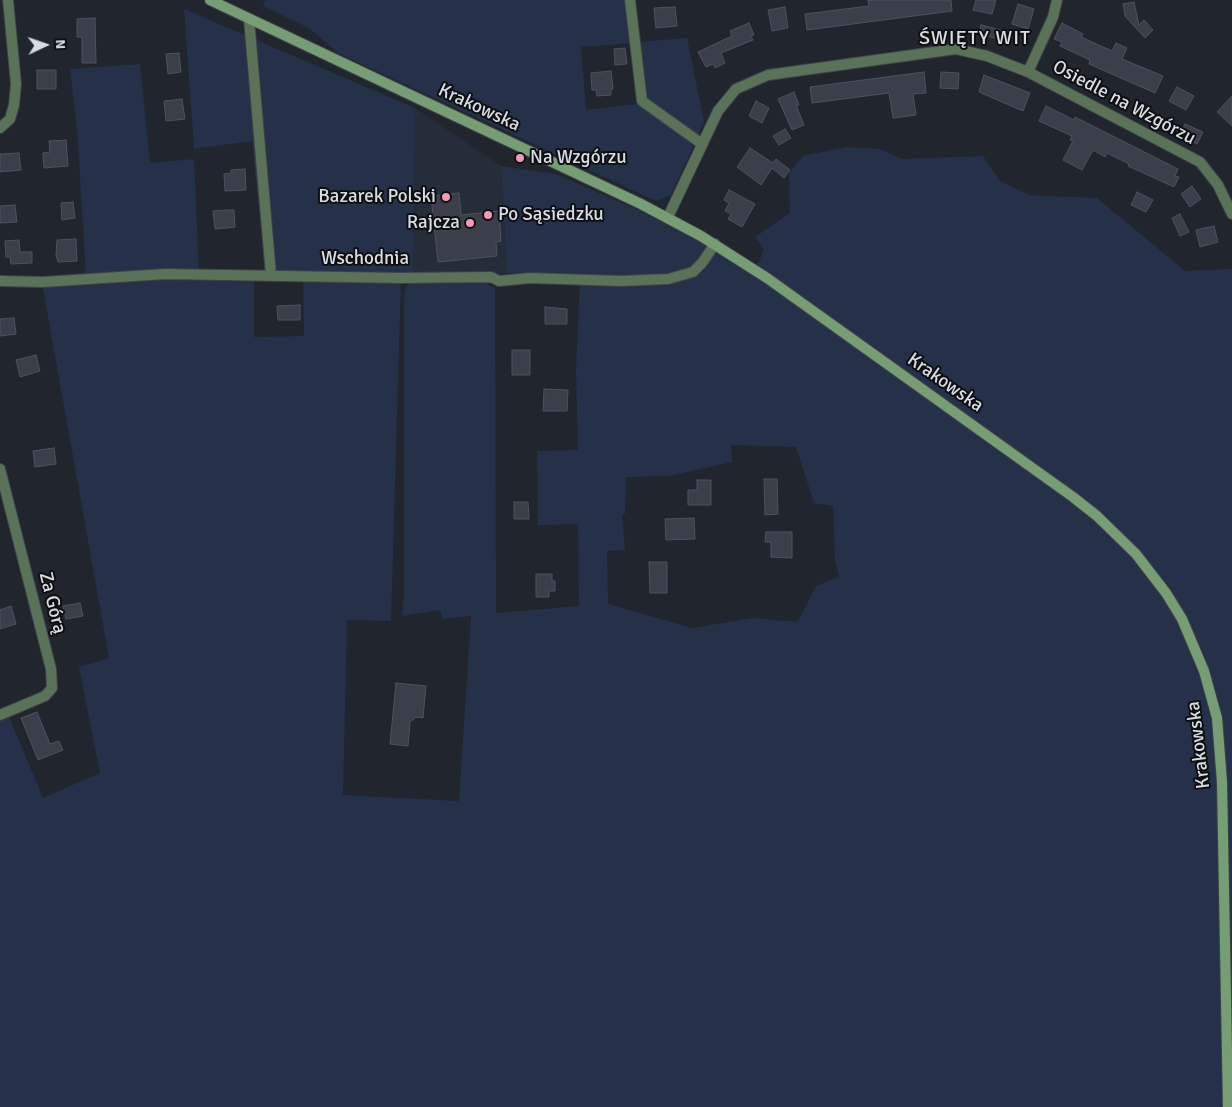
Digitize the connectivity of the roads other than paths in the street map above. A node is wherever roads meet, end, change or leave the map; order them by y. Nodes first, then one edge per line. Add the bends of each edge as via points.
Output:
1 (8, 0) edge
2 (210, 0) edge
3 (630, 0) edge
4 (1057, 0) edge
5 (249, 19) junction
6 (1028, 72) junction
7 (0, 128) edge
8 (702, 144) junction
9 (1232, 214) edge
10 (668, 218) junction
11 (715, 244) junction
12 (271, 275) junction
13 (0, 281) edge
14 (0, 470) edge
15 (0, 715) edge
16 (1228, 1107) edge

1 - 7 street via 16,84 10,119
2 - 5 main road, Krakowska
3 - 8 street via 642,101
4 - 6 street via 1053,17
5 - 10 main road, Krakowska
5 - 12 street
6 - 8 street, Osiedle na Wzgórzu via 987,56 956,50 768,75 736,89 726,99
6 - 9 street, Osiedle na Wzgórzu via 1200,162 1218,185
8 - 10 street, Osiedle na Wzgórzu
10 - 11 main road, Krakowska
11 - 12 street, Wschodnia via 693,272 668,279 530,278 499,281 491,277
11 - 16 main road, Krakowska via 1073,497 1129,547 1166,593 1185,626 1204,671 1217,718
12 - 13 street, Wschodnia via 165,274 43,282
14 - 15 street, Za Górą via 52,688 45,696

